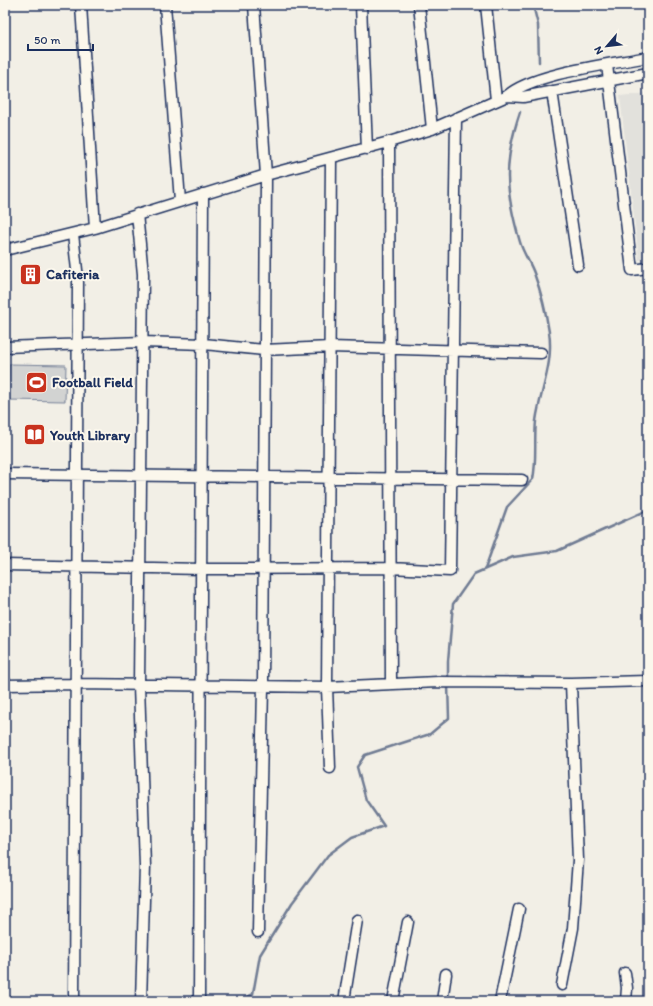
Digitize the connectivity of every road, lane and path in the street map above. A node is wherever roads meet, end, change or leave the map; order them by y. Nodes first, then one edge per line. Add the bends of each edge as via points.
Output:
1 (82, 5) edge
2 (165, 5) edge
3 (254, 5) edge
4 (361, 5) edge
5 (419, 5) edge
6 (486, 5) edge
7 (648, 57) edge
8 (607, 65) junction
9 (648, 73) edge
10 (609, 80) junction
11 (552, 92) junction
12 (507, 96) junction
13 (496, 100) junction
14 (456, 118) junction
15 (432, 129) junction
16 (389, 142) junction
17 (367, 148) junction
18 (331, 158) junction
19 (266, 175) junction
20 (203, 194) junction
21 (180, 201) junction
22 (137, 214) junction
23 (95, 228) junction
24 (73, 234) junction
25 (5, 250) edge
26 (578, 265) dead end
27 (648, 268) edge
28 (143, 342) junction
29 (204, 344) junction
30 (78, 346) junction
31 (5, 347) edge
32 (330, 347) junction
33 (264, 350) junction
34 (390, 350) junction
35 (453, 351) junction
36 (541, 353) dead end
37 (5, 474) edge
38 (78, 476) junction
39 (141, 476) junction
40 (264, 476) junction
41 (202, 477) junction
42 (328, 477) junction
43 (390, 478) junction
44 (452, 480) junction
45 (522, 480) dead end
46 (5, 565) edge
47 (76, 566) junction
48 (140, 567) junction
49 (328, 567) junction
50 (264, 568) junction
51 (390, 568) junction
52 (202, 569) junction
53 (648, 681) edge
54 (390, 683) junction
55 (571, 683) junction
56 (76, 684) junction
57 (139, 685) junction
58 (5, 686) edge
59 (202, 686) junction
60 (263, 687) junction
61 (327, 687) junction
62 (330, 768) dead end
63 (519, 909) dead end
64 (357, 920) dead end
65 (408, 922) dead end
66 (258, 932) dead end
67 (625, 973) dead end
68 (446, 974) dead end
69 (562, 985) dead end
70 (74, 1001) edge
71 (141, 1001) edge
72 (199, 1001) edge
73 (344, 1001) edge
74 (393, 1001) edge
75 (442, 1001) edge
76 (500, 1001) edge
77 (626, 1001) edge

1 - 23 street
2 - 21 street
3 - 19 street
4 - 17 street
5 - 15 street
6 - 13 street
7 - 8 street
8 - 10 street
8 - 12 street via 533,81 515,89
9 - 10 street
10 - 11 street
10 - 27 street via 632,270
11 - 12 street via 523,98
11 - 26 street
12 - 13 street
13 - 14 street
14 - 15 street
14 - 35 street
15 - 16 street
16 - 17 street
16 - 34 street
17 - 18 street
18 - 19 street
18 - 32 street
19 - 20 street
19 - 33 street
20 - 21 street
20 - 29 street
21 - 22 street
22 - 23 street
22 - 28 street via 143,274
23 - 24 street
24 - 25 street
24 - 30 street via 78,279
28 - 29 street
28 - 30 street
28 - 39 street
29 - 33 street
29 - 41 street
30 - 31 street
30 - 38 street
32 - 33 street
32 - 34 street
32 - 42 street
33 - 40 street
34 - 35 street
34 - 43 street
35 - 36 street
35 - 44 street
37 - 38 street
38 - 39 street
38 - 47 street
39 - 41 street
39 - 48 street
40 - 41 street
40 - 42 street
40 - 50 street
41 - 52 street
42 - 43 street
42 - 49 street
43 - 44 street
43 - 51 street
44 - 45 street
44 - 51 street via 450,571
46 - 47 street
47 - 48 street
47 - 56 street
48 - 52 street
48 - 57 street
49 - 50 street
49 - 51 street
49 - 61 street
50 - 52 street
50 - 60 street
51 - 54 street
52 - 59 street
53 - 55 street
54 - 55 street
54 - 61 street
55 - 69 street via 578,860 573,928
56 - 57 street
56 - 58 street
56 - 70 street
57 - 59 street
57 - 71 street via 145,866
59 - 60 street
59 - 72 street
60 - 61 street
60 - 66 street
61 - 62 street
63 - 76 street
64 - 73 street
65 - 74 street
67 - 77 street
68 - 75 street

